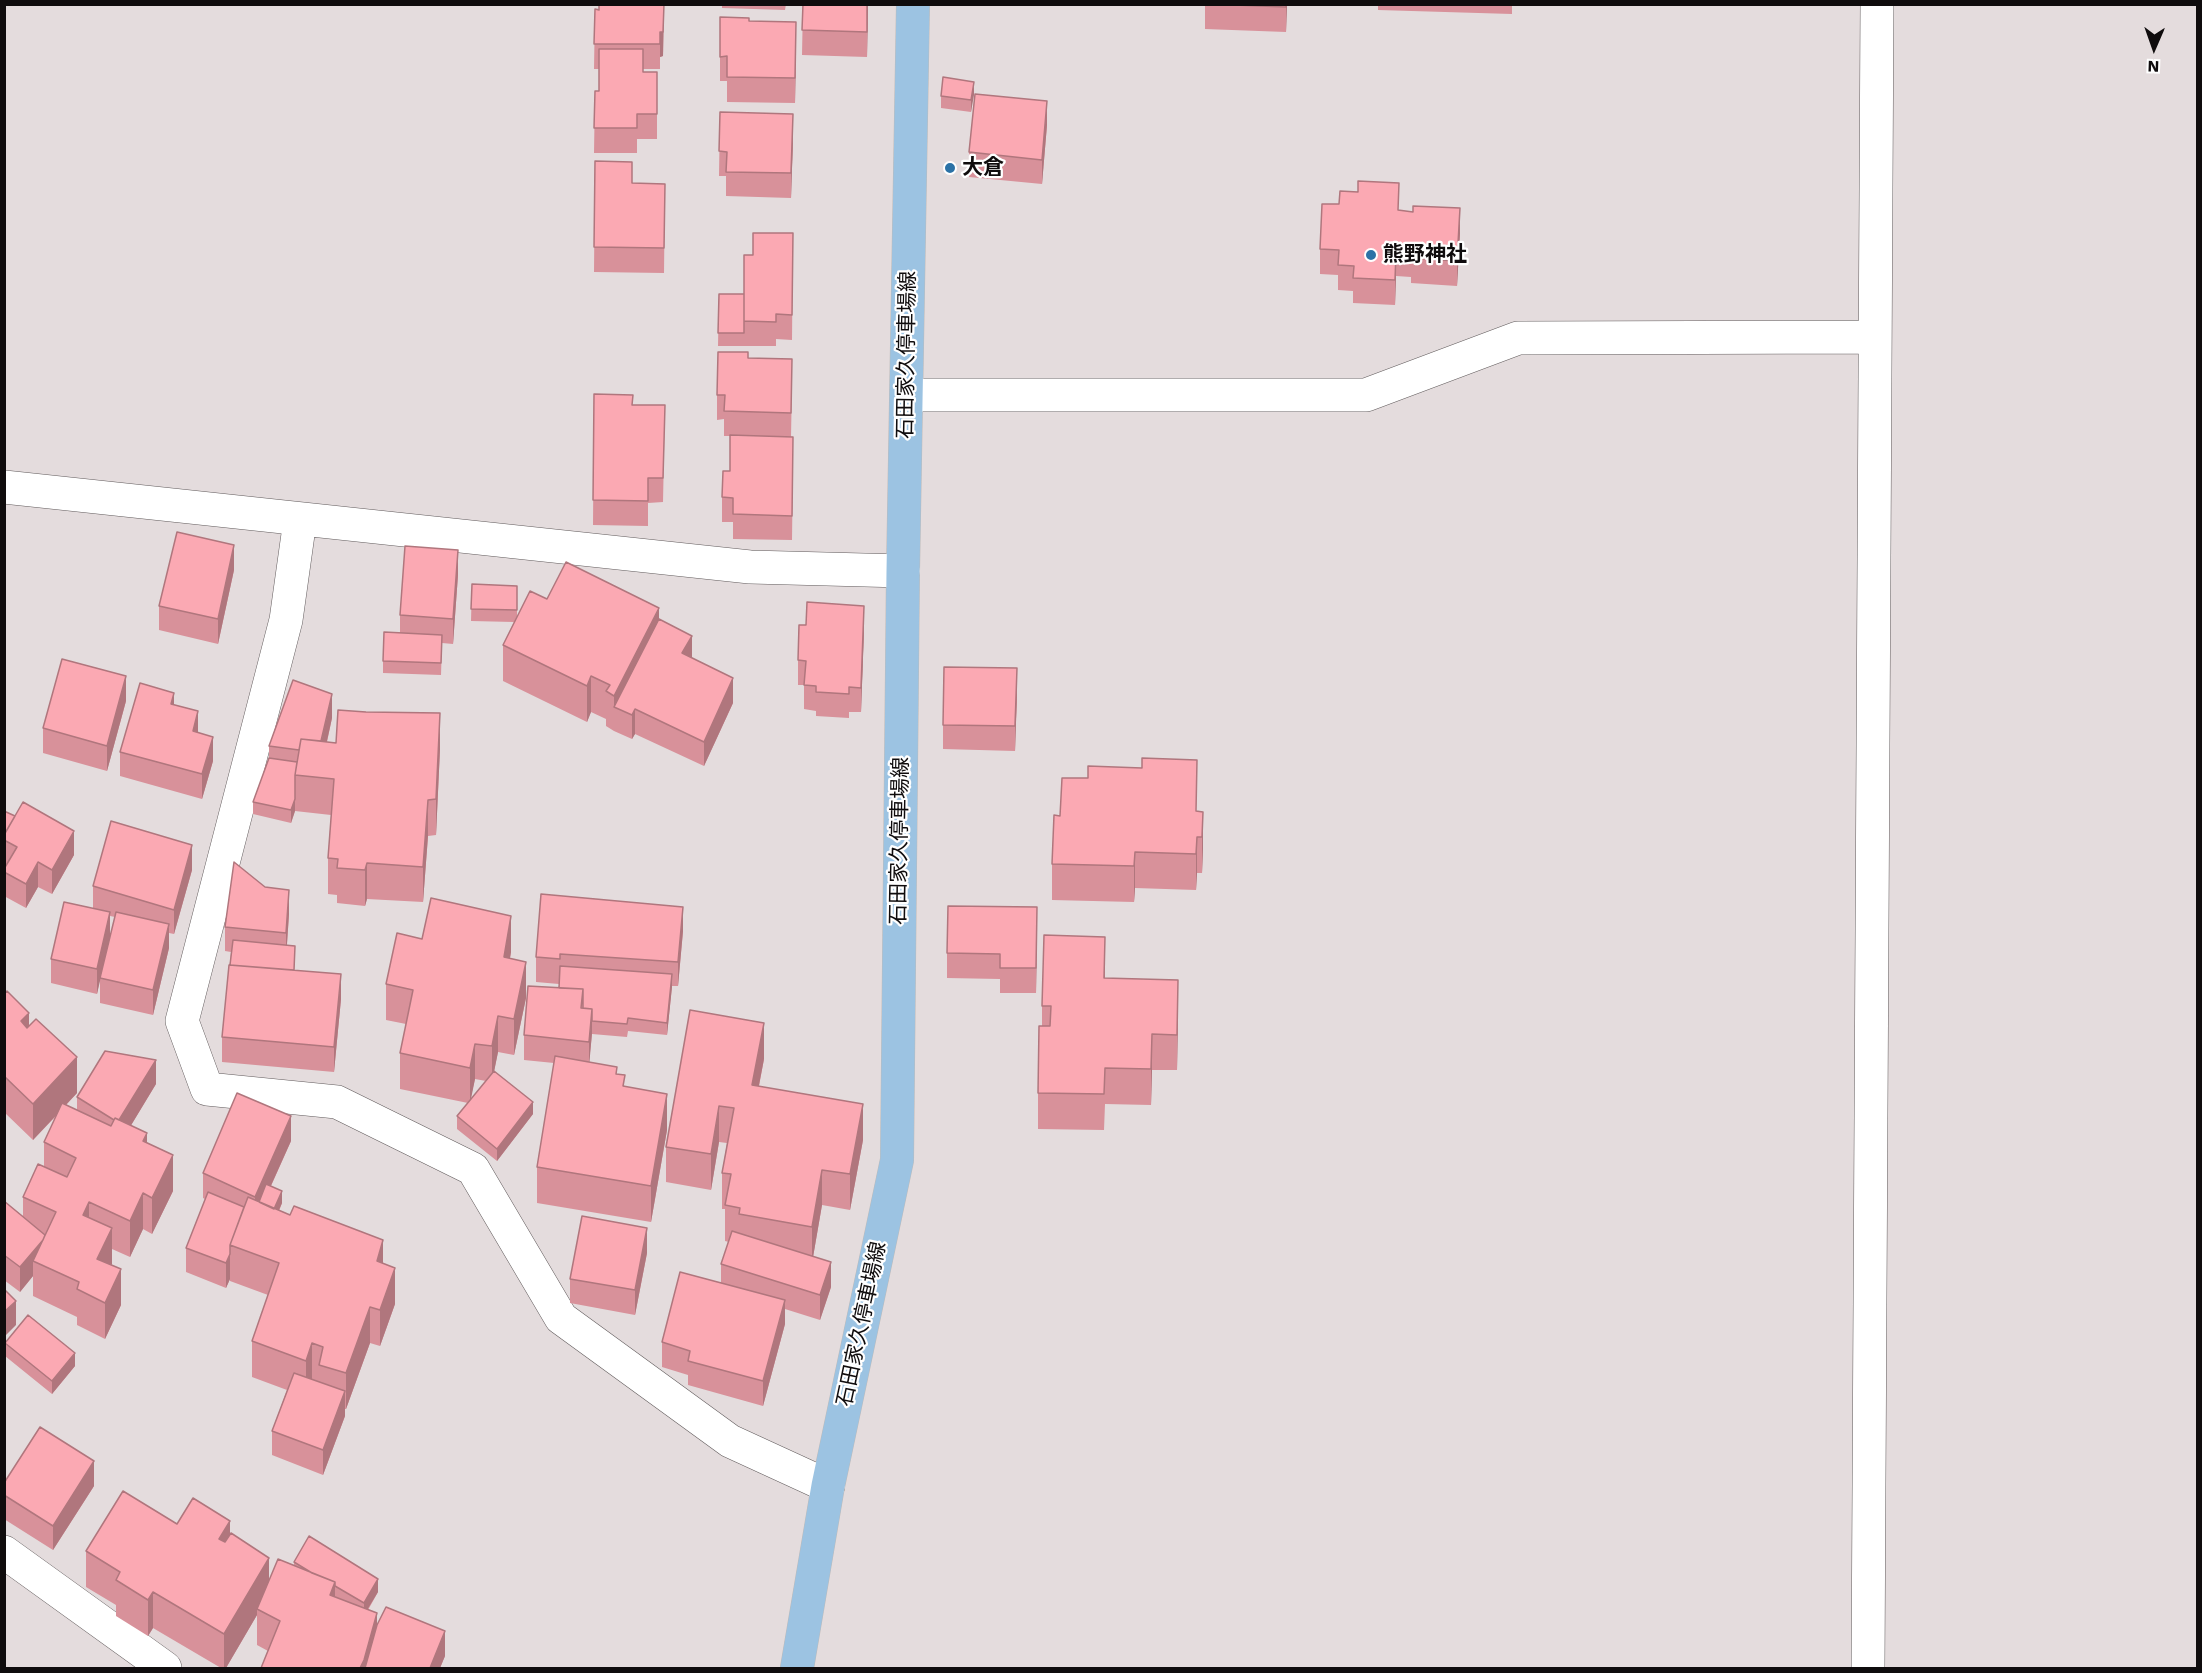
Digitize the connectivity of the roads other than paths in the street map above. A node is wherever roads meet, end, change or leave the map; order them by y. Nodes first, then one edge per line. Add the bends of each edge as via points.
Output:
1 (913, 4) edge
2 (1877, 4) edge
3 (1875, 337) junction
4 (907, 395) junction
5 (4, 487) edge
6 (300, 520) junction
7 (903, 571) junction
8 (828, 1486) junction
9 (4, 1552) edge
10 (165, 1668) edge
11 (796, 1668) edge
12 (1868, 1668) edge

1 - 4 main road, 石田家久停車場線
2 - 3 street
3 - 4 street via 1518,338 1366,395
3 - 12 street
4 - 7 main road, 石田家久停車場線
5 - 6 street
6 - 7 street via 750,567
6 - 8 street via 286,620 182,1021 207,1089 337,1102 473,1169 561,1318 730,1441
7 - 8 main road, 石田家久停車場線 via 897,1160
8 - 11 main road, 石田家久停車場線
9 - 10 street

